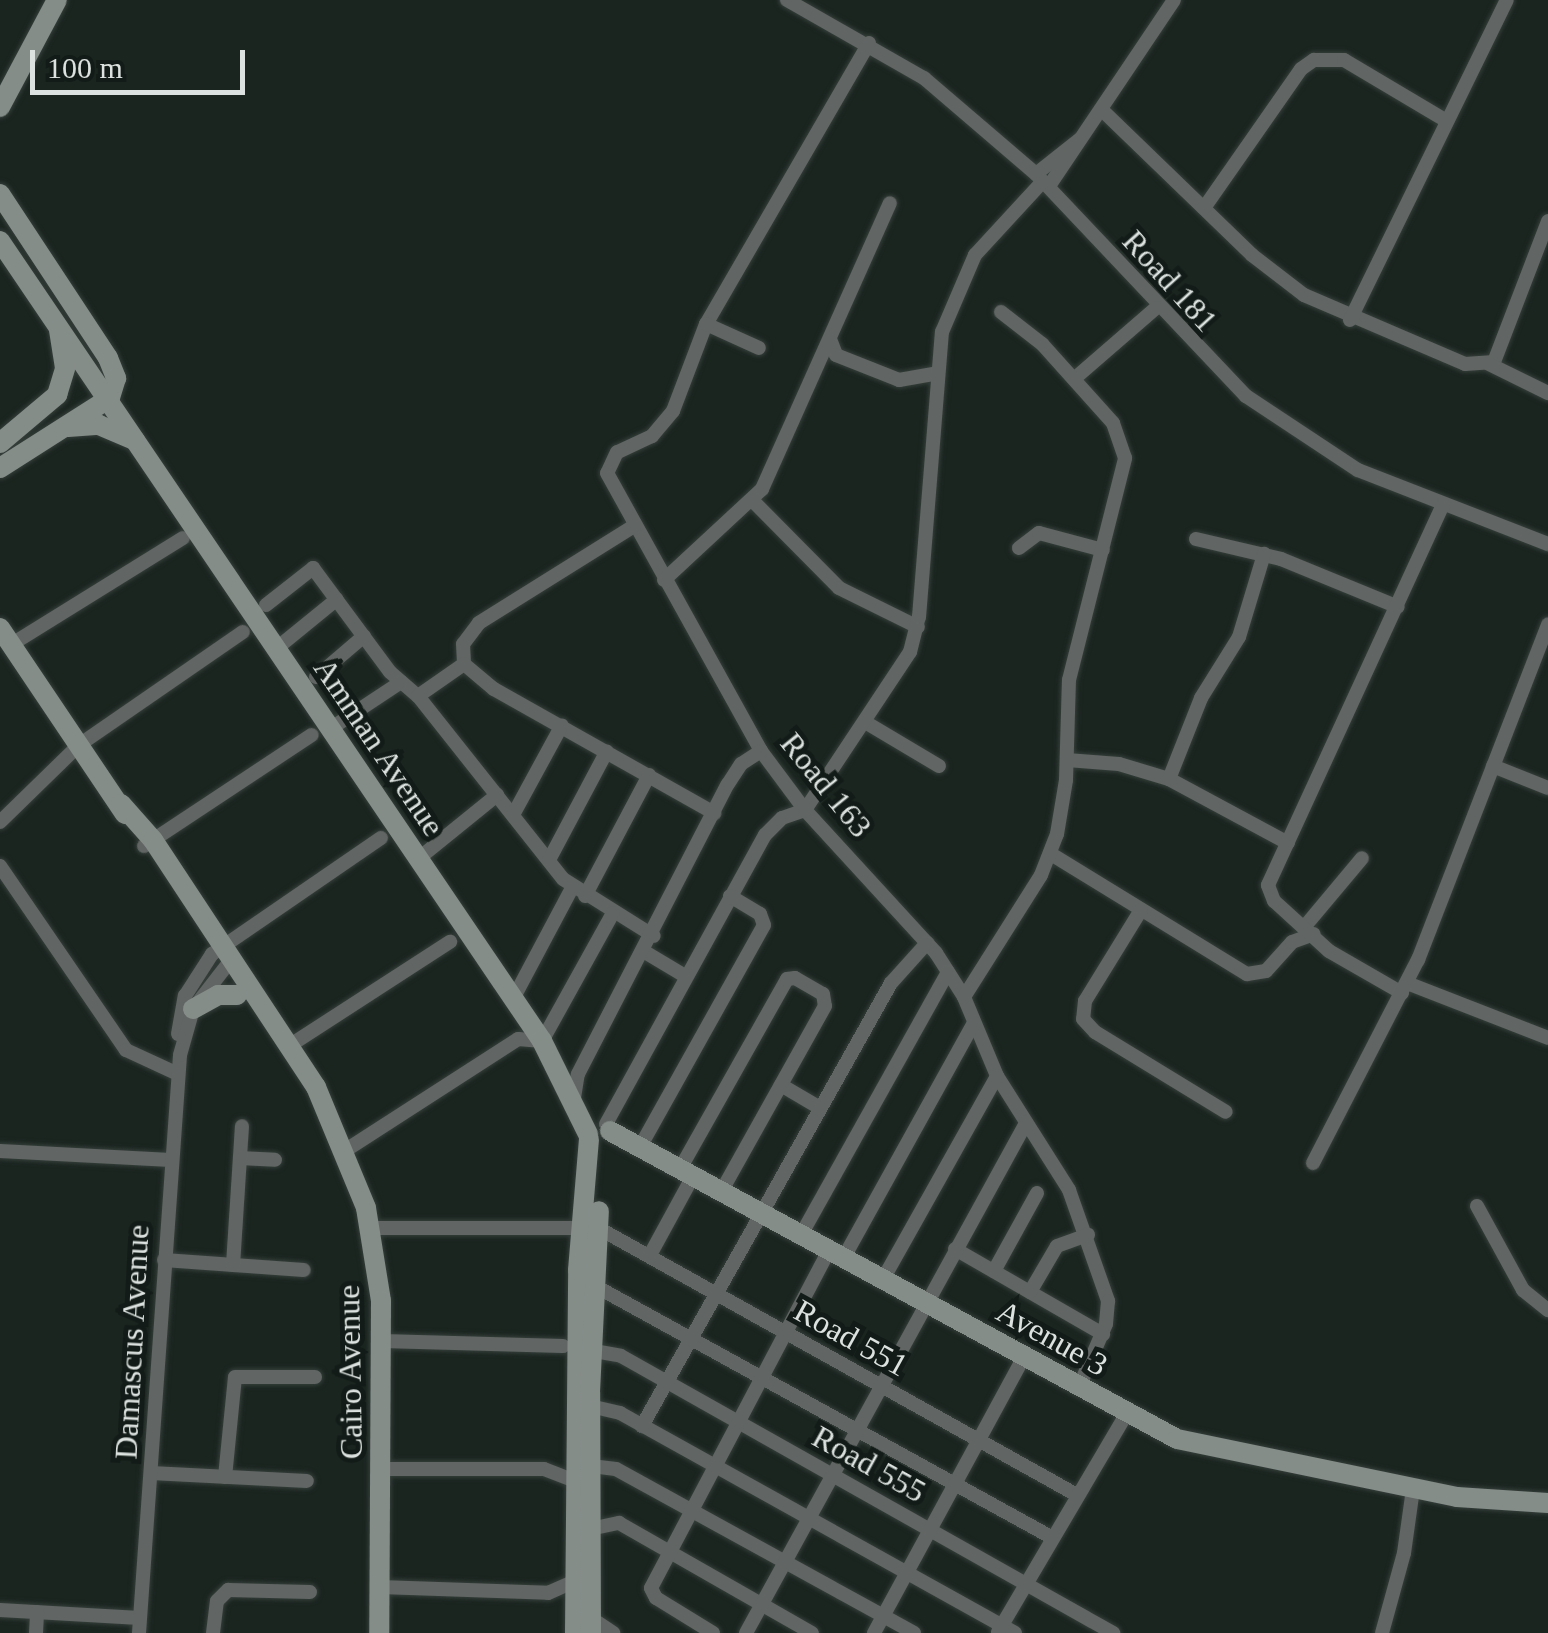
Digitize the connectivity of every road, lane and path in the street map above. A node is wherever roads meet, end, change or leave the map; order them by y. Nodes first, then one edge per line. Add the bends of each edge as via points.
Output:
1 (57, 0) edge
2 (787, 0) edge
3 (1174, 0) edge
4 (1506, 0) edge
5 (869, 43) junction
6 (0, 106) edge
7 (1102, 110) junction
8 (1445, 120) junction
9 (1042, 180) junction
10 (0, 194) edge
11 (890, 202) dead end
12 (1204, 208) junction
13 (1548, 221) edge
14 (0, 241) edge
15 (1156, 308) junction
16 (1002, 312) dead end
17 (56, 318) junction
18 (1350, 320) junction
19 (706, 324) junction
20 (830, 338) junction
21 (759, 348) dead end
22 (1489, 364) junction
23 (934, 374) junction
24 (1074, 379) junction
25 (1548, 393) edge
26 (110, 398) junction
27 (66, 427) junction
28 (140, 443) junction
29 (0, 444) edge
30 (0, 468) edge
31 (753, 500) junction
32 (1444, 504) junction
33 (634, 526) junction
34 (183, 538) dead end
35 (1196, 539) dead end
36 (1548, 544) edge
37 (1019, 548) dead end
38 (1103, 550) junction
39 (1264, 554) junction
40 (664, 580) junction
41 (337, 600) junction
42 (266, 605) dead end
43 (1398, 607) junction
44 (1548, 624) edge
45 (918, 627) junction
46 (243, 632) dead end
47 (6, 636) edge
48 (364, 636) junction
49 (277, 648) junction
50 (464, 664) junction
51 (1541, 665) edge
52 (316, 677) dead end
53 (401, 682) junction
54 (418, 696) junction
55 (865, 722) junction
56 (562, 726) junction
57 (321, 732) junction
58 (80, 744) junction
59 (761, 750) junction
60 (608, 751) junction
61 (1067, 760) junction
62 (939, 766) dead end
63 (1493, 766) junction
64 (649, 775) junction
65 (1169, 779) junction
66 (1548, 788) edge
67 (496, 795) junction
68 (805, 810) junction
69 (714, 813) junction
70 (512, 815) junction
71 (0, 822) edge
72 (381, 838) dead end
73 (148, 843) junction
74 (1288, 844) junction
75 (1051, 854) junction
76 (1362, 858) dead end
77 (418, 859) junction
78 (548, 860) junction
79 (0, 866) edge
80 (578, 892) junction
81 (730, 896) junction
82 (1141, 910) junction
83 (613, 913) junction
84 (1310, 929) junction
85 (654, 936) junction
86 (450, 942) dead end
87 (928, 943) junction
88 (645, 952) junction
89 (221, 957) junction
90 (948, 972) junction
91 (685, 976) junction
92 (1405, 988) junction
93 (237, 995) junction
94 (964, 997) junction
95 (513, 999) junction
96 (192, 1009) junction
97 (974, 1024) junction
98 (1548, 1038) edge
99 (542, 1041) junction
100 (289, 1046) junction
101 (180, 1056) junction
102 (178, 1074) junction
103 (997, 1076) junction
104 (780, 1085) junction
105 (574, 1098) junction
106 (820, 1108) junction
107 (1226, 1112) dead end
108 (330, 1118) junction
109 (1026, 1123) junction
110 (242, 1126) dead end
111 (599, 1134) junction
112 (640, 1147) junction
113 (346, 1150) junction
114 (0, 1152) edge
115 (240, 1158) junction
116 (171, 1160) junction
117 (275, 1160) dead end
118 (1314, 1163) dead end
119 (686, 1173) junction
120 (720, 1192) junction
121 (1037, 1193) dead end
122 (1477, 1206) dead end
123 (760, 1214) junction
124 (372, 1228) junction
125 (1088, 1235) junction
126 (801, 1236) junction
127 (592, 1237) junction
128 (955, 1248) junction
129 (650, 1255) junction
130 (836, 1255) junction
131 (164, 1260) junction
132 (232, 1265) junction
133 (304, 1270) dead end
134 (994, 1271) junction
135 (882, 1280) junction
136 (596, 1288) junction
137 (1030, 1292) junction
138 (716, 1293) junction
139 (925, 1303) junction
140 (1548, 1310) edge
141 (784, 1333) junction
142 (1103, 1334) junction
143 (690, 1339) junction
144 (382, 1342) junction
145 (563, 1346) dead end
146 (594, 1351) junction
147 (1024, 1357) junction
148 (315, 1377) dead end
149 (761, 1378) junction
150 (666, 1382) junction
151 (880, 1386) junction
152 (1079, 1387) junction
153 (590, 1406) junction
154 (1127, 1413) junction
155 (737, 1422) junction
156 (642, 1426) junction
157 (856, 1430) junction
158 (978, 1441) junction
159 (714, 1465) junction
160 (382, 1469) junction
161 (151, 1473) junction
162 (584, 1473) junction
163 (832, 1475) junction
164 (224, 1477) junction
165 (307, 1482) dead end
166 (955, 1484) junction
167 (1412, 1489) junction
168 (1548, 1493) edge
169 (1077, 1495) junction
170 (1501, 1500) junction
171 (1548, 1503) edge
172 (690, 1510) junction
173 (809, 1517) junction
174 (590, 1529) junction
175 (930, 1530) junction
176 (1051, 1537) junction
177 (670, 1551) junction
178 (785, 1562) junction
179 (908, 1572) junction
180 (575, 1582) junction
181 (1026, 1582) junction
182 (380, 1586) junction
183 (310, 1592) dead end
184 (761, 1605) junction
185 (0, 1610) edge
186 (37, 1612) junction
187 (884, 1616) junction
188 (591, 1625) edge
189 (140, 1626) edge
190 (1004, 1630) edge
191 (36, 1633) edge
192 (212, 1633) edge
193 (379, 1633) edge
194 (576, 1633) edge
195 (613, 1633) edge
196 (714, 1633) edge
197 (746, 1633) edge
198 (812, 1633) edge
199 (874, 1633) edge
200 (914, 1633) edge
201 (1113, 1633) edge
202 (1382, 1633) edge

1 - 6 street
2 - 5 street, Road 181
3 - 7 street
4 - 8 street
5 - 9 street, Road 181 via 924,78
5 - 19 street
7 - 9 street
7 - 12 street
8 - 12 street via 1344,60 1314,60 1301,68
8 - 18 street
9 - 15 street, Road 181
9 - 23 street via 969,264 948,312
10 - 26 street, Amman Avenue via 108,358 116,378
11 - 20 street
12 - 18 street via 1291,285
13 - 22 street via 1502,347
14 - 17 street, Amman Avenue
15 - 24 street
15 - 32 street, Road 181 via 1246,396 1358,470
16 - 24 street
17 - 26 street, Amman Avenue
17 - 29 street via 65,358 61,387 44,410
18 - 22 street via 1464,364
19 - 21 street
19 - 33 street, Road 163 via 668,420 608,465 609,481
20 - 23 street via 836,354 900,380
20 - 31 street
22 - 25 street
23 - 45 street
24 - 38 street via 1113,423 1125,449
26 - 27 street
26 - 28 street, Amman Avenue
27 - 28 street via 99,425
27 - 30 street
28 - 49 street, Amman Avenue
31 - 40 street
31 - 45 street via 839,588
32 - 36 street, Road 181
32 - 43 street
33 - 40 street, Road 163
33 - 50 street via 479,623 463,644
34 - 47 street
35 - 39 street
37 - 38 street via 1038,533
38 - 61 street via 1069,680
39 - 43 street
39 - 65 street via 1239,638 1201,698
40 - 59 street, Road 163
41 - 42 street via 312,568
41 - 48 street
41 - 49 street
43 - 74 street
44 - 51 street
45 - 55 street via 904,664
46 - 58 street
47 - 58 street, Cairo Avenue
48 - 52 street
48 - 53 street
49 - 57 street, Amman Avenue
50 - 54 street
50 - 56 street via 494,690
51 - 63 street
53 - 54 street
53 - 57 street
54 - 67 street
55 - 62 street
55 - 68 street
56 - 60 street
56 - 70 street
57 - 73 street
57 - 77 street, Amman Avenue
58 - 71 street
58 - 73 street, Cairo Avenue
59 - 68 street, Road 163
59 - 69 street via 740,764
60 - 64 street
60 - 78 street
61 - 65 street via 1119,764
61 - 75 street
63 - 66 street
63 - 92 street
64 - 69 street
64 - 80 street
65 - 74 street
67 - 70 street
67 - 77 street
68 - 81 street via 770,828
68 - 87 street, Road 163
69 - 85 street
70 - 78 street
72 - 89 street
73 - 89 street, Cairo Avenue
74 - 84 street via 1268,891
75 - 82 street
75 - 94 street
76 - 84 street
77 - 95 street, Amman Avenue
78 - 80 street
79 - 102 street via 126,1050
80 - 83 street
80 - 95 street
81 - 91 street
81 - 112 street via 760,914 764,925
82 - 84 street via 1246,974 1266,971
82 - 107 street via 1085,1001 1083,1019
83 - 85 street
83 - 99 street
84 - 92 street via 1336,955
85 - 88 street
86 - 100 street
87 - 90 street, Road 163
87 - 106 street via 891,983
88 - 91 street
88 - 105 street via 578,1074
89 - 93 street, Cairo Avenue
89 - 96 street, Damascus Avenue
89 - 100 street, Cairo Avenue
89 - 101 street, Damascus Avenue via 185,996
90 - 94 street, Road 163
90 - 126 street
91 - 111 street
92 - 98 street
92 - 118 street
93 - 96 street via 208,998
93 - 108 street, Cairo Avenue
94 - 97 street, Road 163
95 - 99 street, Amman Avenue
96 - 101 street, Damascus Avenue
97 - 103 street, Road 163
97 - 130 street
99 - 105 street, Amman Avenue
99 - 113 street via 512,1042
100 - 108 street, Cairo Avenue
101 - 102 street, Damascus Avenue
102 - 116 street, Damascus Avenue
103 - 109 street, Road 163
103 - 135 street
104 - 106 street
104 - 119 street via 826,1000 796,978 787,979
104 - 120 street
105 - 111 street, Amman Avenue
106 - 123 street
108 - 113 street, Cairo Avenue
109 - 125 street, Road 163
109 - 128 street
110 - 115 street
111 - 112 street, Avenue 3
111 - 127 street, Amman Avenue
112 - 119 street, Avenue 3
113 - 124 street, Cairo Avenue
114 - 116 street
115 - 117 street
115 - 132 street
116 - 131 street, Damascus Avenue
119 - 120 street, Avenue 3
119 - 129 street
120 - 123 street, Avenue 3
121 - 134 street
122 - 140 street via 1523,1290
123 - 126 street, Avenue 3
123 - 138 street
124 - 127 street
124 - 144 street, Cairo Avenue
125 - 137 street via 1057,1246
125 - 142 street, Road 163 via 1106,1287
126 - 130 street, Avenue 3
127 - 129 street, Road 551
127 - 136 street, Amman Avenue
127 - 162 street, Amman Avenue
128 - 134 street
128 - 139 street
129 - 138 street, Road 551
130 - 135 street, Avenue 3
130 - 141 street
131 - 132 street
131 - 161 street, Damascus Avenue
132 - 133 street
134 - 137 street
135 - 139 street, Avenue 3
136 - 143 street
136 - 146 street, Amman Avenue
137 - 142 street
138 - 141 street, Road 551
138 - 143 street
139 - 147 street, Avenue 3
139 - 151 street
141 - 149 street
141 - 151 street, Road 551
142 - 152 street
143 - 149 street
143 - 150 street
144 - 145 street
144 - 160 street, Cairo Avenue
146 - 150 street, Road 555 via 621,1356
146 - 153 street, Amman Avenue
147 - 152 street, Avenue 3
147 - 158 street
148 - 164 street via 235,1377
149 - 155 street
149 - 157 street
150 - 155 street, Road 555
150 - 156 street
151 - 157 street
151 - 158 street, Road 551
152 - 154 street, Avenue 3
153 - 156 street
153 - 162 street, Amman Avenue
154 - 167 street, Avenue 3 via 1200,1446
154 - 169 street
155 - 159 street
155 - 163 street, Road 555
156 - 159 street
157 - 163 street
157 - 166 street
158 - 166 street
158 - 169 street, Road 551
159 - 172 street
159 - 173 street
160 - 162 street
160 - 182 street, Cairo Avenue
161 - 164 street
161 - 189 street, Damascus Avenue
162 - 172 street via 616,1468
162 - 174 street, Amman Avenue
162 - 180 street, Amman Avenue
163 - 173 street
163 - 175 street, Road 555
164 - 165 street
166 - 175 street
166 - 176 street
167 - 170 street, Avenue 3
167 - 202 street via 1404,1553
168 - 170 street, Avenue 3
169 - 176 street
170 - 171 street, Avenue 3
172 - 177 street
172 - 178 street
173 - 178 street
173 - 179 street
174 - 177 street via 612,1521
174 - 188 street, Amman Avenue
175 - 179 street
175 - 181 street, Road 555
176 - 181 street
177 - 184 street
177 - 196 street via 651,1588 659,1600
178 - 184 street
178 - 187 street
179 - 187 street
179 - 190 street
180 - 182 street via 548,1593
180 - 194 street, Amman Avenue
181 - 190 street
181 - 201 street, Road 555
182 - 193 street, Cairo Avenue
183 - 192 street via 228,1590 217,1601
184 - 197 street
184 - 198 street
185 - 186 street
186 - 189 street
186 - 191 street
187 - 199 street
187 - 200 street
188 - 195 street

